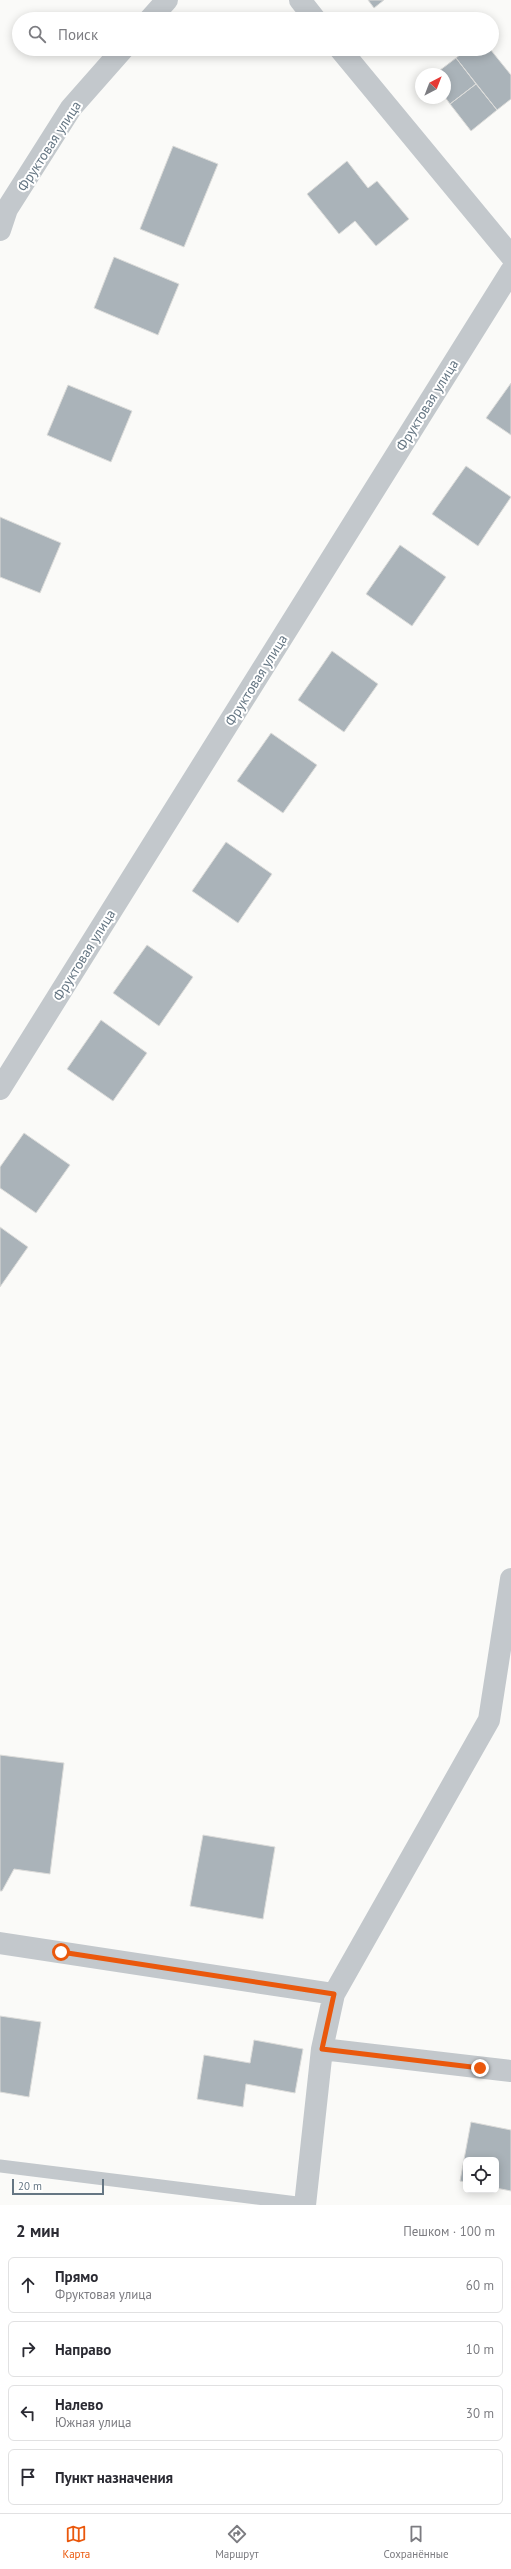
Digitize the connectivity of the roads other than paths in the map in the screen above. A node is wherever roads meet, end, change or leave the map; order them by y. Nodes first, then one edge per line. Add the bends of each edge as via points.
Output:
1 (167, 0) edge
2 (300, 0) edge
3 (156, 12) edge
4 (309, 12) edge
5 (117, 56) edge
6 (346, 56) edge
7 (0, 230) edge
8 (511, 256) edge
9 (511, 270) edge
10 (0, 1089) edge
11 (511, 1579) edge
12 (0, 1943) edge
13 (334, 1994) junction
14 (322, 2049) junction
15 (511, 2071) edge
16 (0, 2166) edge
17 (305, 2205) edge

1 - 3 street
2 - 4 street
5 - 7 street, Фруктовая улица via 71,108 7,209
6 - 8 street
9 - 10 street, Фруктовая улица
11 - 13 street via 489,1720
12 - 13 street
13 - 14 street
14 - 15 street
14 - 17 street
16 - 17 lane

